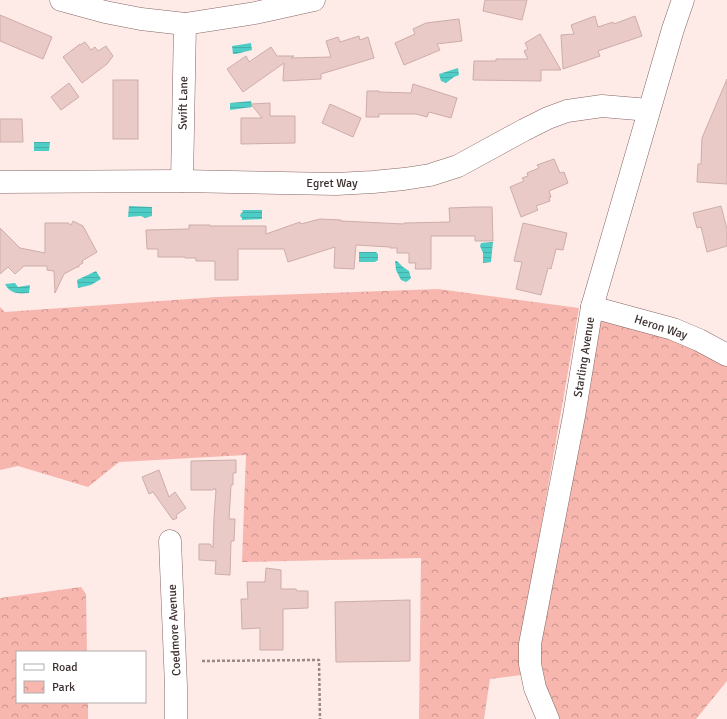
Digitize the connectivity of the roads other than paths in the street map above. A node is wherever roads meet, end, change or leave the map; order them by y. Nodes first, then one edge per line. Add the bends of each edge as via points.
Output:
1 (61, 0) edge
2 (314, 0) edge
3 (683, 0) edge
4 (185, 24) junction
5 (649, 110) junction
6 (182, 181) junction
7 (0, 182) edge
8 (592, 307) junction
9 (727, 355) edge
10 (170, 541) dead end
11 (176, 719) edge
12 (548, 719) edge

1 - 4 street via 112,14
2 - 4 street
3 - 5 street, Starling Avenue
4 - 6 street, Swift Lane
5 - 6 street, Egret Way via 602,106 567,111 524,130 458,166 430,175 404,179 336,184
5 - 8 street, Starling Avenue
6 - 7 street, Egret Way
8 - 9 street, Heron Way via 673,329
8 - 12 street, Starling Avenue via 574,416 530,644 530,664 535,688
10 - 11 street, Coedmore Avenue

